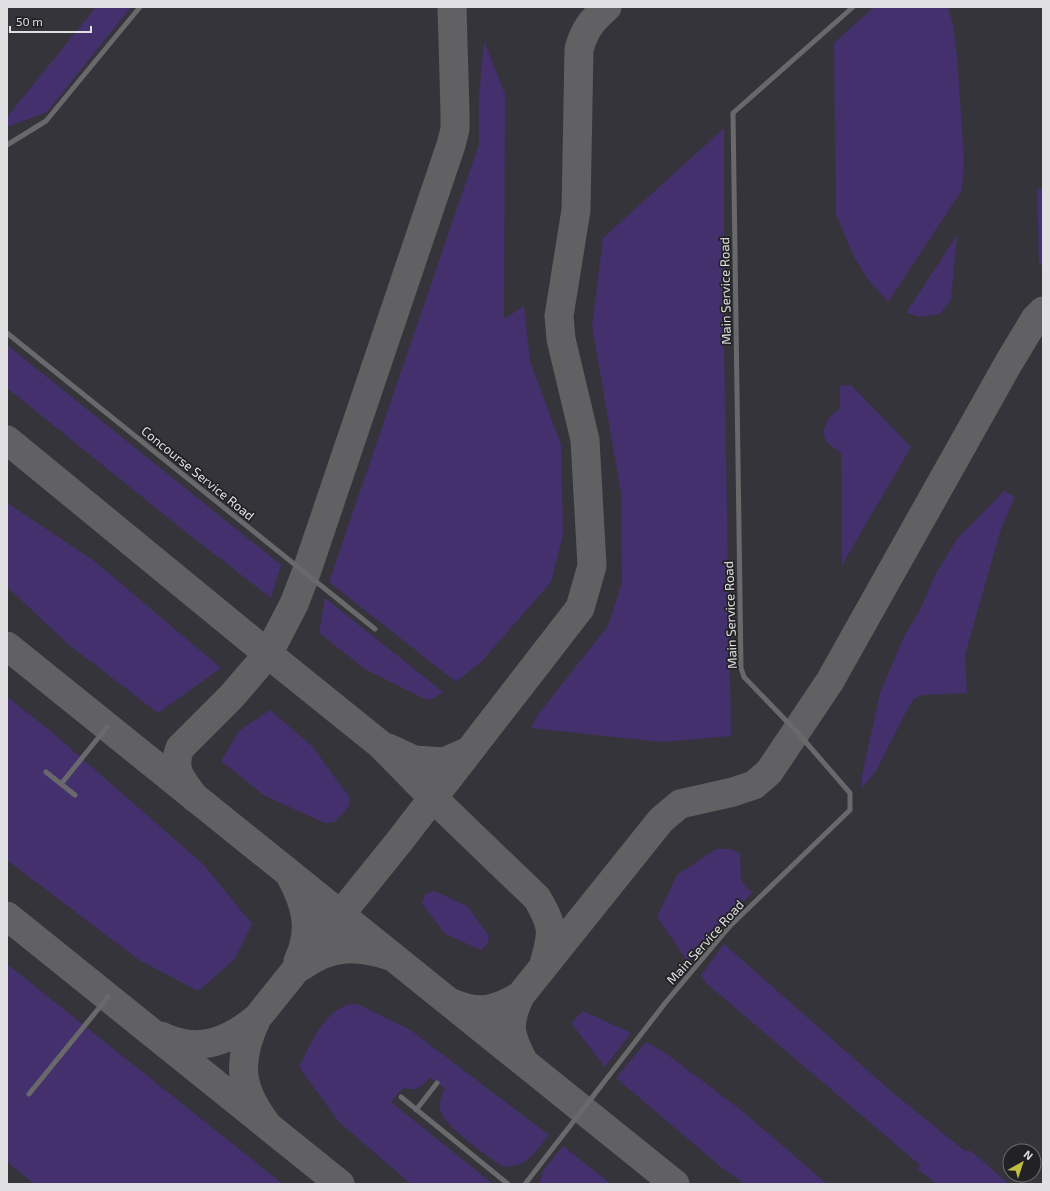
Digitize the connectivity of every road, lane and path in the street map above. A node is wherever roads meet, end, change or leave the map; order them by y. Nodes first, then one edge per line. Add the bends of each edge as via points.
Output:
1 (140, 7) edge
2 (853, 7) edge
3 (7, 144) edge
4 (7, 333) edge
5 (375, 629) dead end
6 (107, 727) dead end
7 (46, 772) dead end
8 (61, 784) junction
9 (75, 795) dead end
10 (108, 997) dead end
11 (437, 1082) dead end
12 (29, 1094) dead end
13 (400, 1097) dead end
14 (416, 1110) junction
15 (508, 1184) edge
16 (524, 1184) edge

1 - 3 lane via 46,121
2 - 16 lane, Main Service Road via 733,113 741,668 744,677 797,732 850,793 850,810 730,926 666,1002
4 - 5 lane, Concourse Service Road
6 - 8 lane
7 - 8 lane
8 - 9 lane
10 - 12 lane
11 - 14 lane
13 - 14 lane
14 - 15 lane

